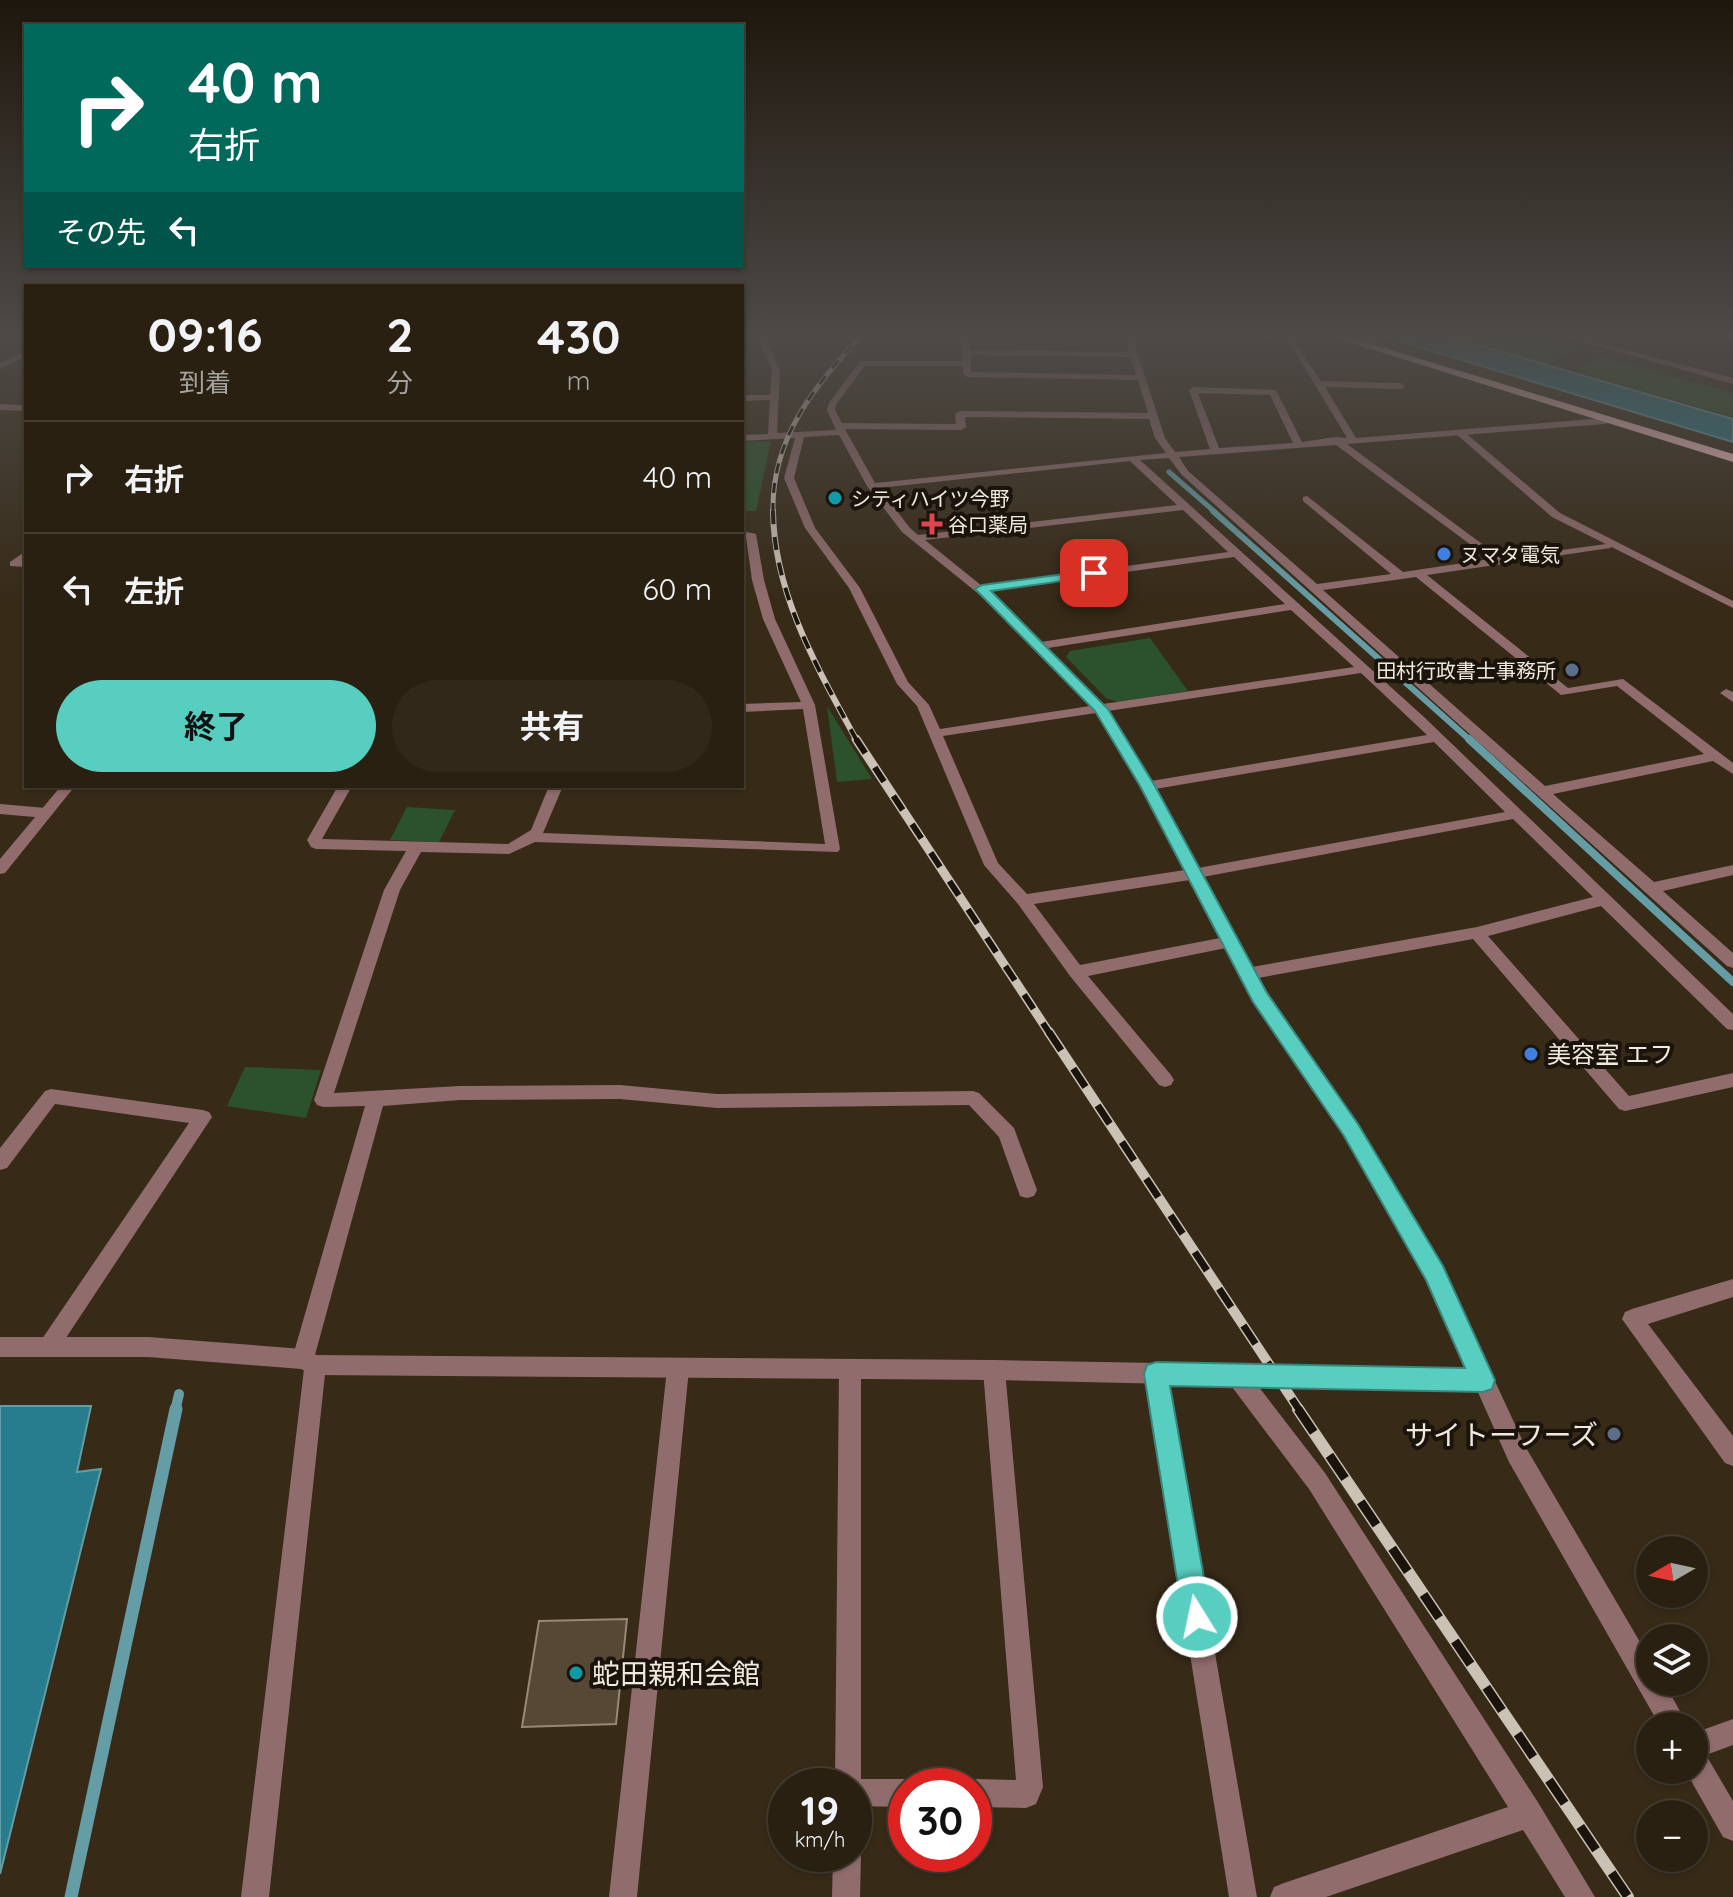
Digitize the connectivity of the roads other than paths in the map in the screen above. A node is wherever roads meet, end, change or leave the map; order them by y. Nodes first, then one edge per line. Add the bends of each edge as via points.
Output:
1 (773, 425) edge
2 (838, 425) edge
3 (961, 425) edge
4 (1156, 425) edge
5 (1206, 425) edge
6 (1289, 425) edge
7 (1343, 425) edge
8 (1558, 425) edge
9 (1617, 425) edge
10 (840, 429) junction
11 (1459, 432) junction
12 (800, 435) junction
13 (772, 437) junction
14 (744, 438) edge
15 (1352, 439) junction
16 (1335, 440) junction
17 (1298, 443) junction
18 (1216, 452) junction
19 (1171, 455) junction
20 (1132, 458) junction
21 (1733, 458) edge
22 (872, 486) junction
23 (1307, 499) dead end
24 (1184, 507) junction
25 (744, 534) edge
26 (918, 538) junction
27 (1610, 545) junction
28 (1235, 554) junction
29 (24, 556) edge
30 (1499, 561) junction
31 (24, 564) edge
32 (1418, 573) junction
33 (1401, 576) junction
34 (758, 580) junction
35 (744, 581) edge
36 (1316, 588) junction
37 (982, 589) junction
38 (1733, 605) edge
39 (1292, 606) junction
40 (1037, 646) junction
41 (1364, 669) junction
42 (809, 705) junction
43 (744, 708) edge
44 (1100, 709) junction
45 (936, 733) junction
46 (1437, 737) junction
47 (1716, 756) junction
48 (1733, 770) edge
49 (1147, 786) junction
50 (66, 788) edge
51 (344, 788) edge
52 (555, 788) edge
53 (1544, 791) junction
54 (0, 809) edge
55 (46, 813) junction
56 (1518, 814) junction
57 (536, 837) junction
58 (415, 849) junction
59 (0, 869) edge
60 (1733, 870) edge
61 (1193, 874) junction
62 (1652, 888) junction
63 (1023, 900) junction
64 (1603, 900) junction
65 (1477, 933) junction
66 (1229, 942) junction
67 (1733, 962) edge
68 (1076, 972) junction
69 (1247, 974) junction
70 (1733, 1024) edge
71 (1165, 1080) dead end
72 (1733, 1080) edge
73 (376, 1099) junction
74 (0, 1162) edge
75 (1027, 1190) dead end
76 (1733, 1288) edge
77 (49, 1346) junction
78 (0, 1347) edge
79 (309, 1362) junction
80 (678, 1369) junction
81 (850, 1369) junction
82 (994, 1370) junction
83 (1156, 1374) junction
84 (1237, 1376) junction
85 (1483, 1380) junction
86 (1733, 1455) edge
87 (1667, 1712) edge
88 (1733, 1732) edge
89 (1708, 1741) edge
90 (848, 1768) edge
91 (1708, 1783) edge
92 (992, 1793) edge
93 (1529, 1814) junction
94 (1733, 1827) edge
95 (847, 1872) edge
96 (255, 1897) edge
97 (623, 1897) edge
98 (846, 1897) edge
99 (1243, 1897) edge
100 (1284, 1897) edge
101 (1581, 1897) edge

1 - 13 street
2 - 10 street
3 - 10 street
4 - 19 street
5 - 18 street
6 - 17 street
7 - 15 street
8 - 11 street
9 - 21 highway
10 - 12 street
10 - 22 street
11 - 15 street
11 - 27 street via 1556,515
12 - 13 street
12 - 45 street via 789,478 810,528 854,588 903,684 923,705
13 - 14 street
15 - 16 street
16 - 17 street
16 - 30 street
17 - 18 street
18 - 19 street
19 - 20 street
19 - 36 street
20 - 22 street
20 - 24 street
22 - 26 street
23 - 33 street
24 - 26 street
24 - 28 street
25 - 34 street via 751,534
26 - 37 street
27 - 30 street
27 - 38 street
28 - 37 street
28 - 39 street
29 - 31 street via 14,564
30 - 32 street
32 - 33 street
32 - 47 street via 1565,692 1619,682
33 - 36 street
34 - 35 street
34 - 42 street via 769,619
36 - 53 street
37 - 40 street
39 - 40 street
39 - 41 street
40 - 44 street
41 - 44 street
41 - 46 street
42 - 43 street
42 - 57 street via 833,849
44 - 45 street
44 - 49 street
45 - 63 street via 991,865
46 - 49 street
46 - 56 street
47 - 48 street
47 - 53 street
49 - 61 street
50 - 55 street
51 - 58 street via 316,844
52 - 57 street
53 - 62 street
54 - 55 street
55 - 59 street
56 - 61 street
56 - 64 street
57 - 58 street via 509,849
58 - 73 street via 392,890 323,1100
60 - 62 street
61 - 63 street
61 - 66 street
62 - 67 street
63 - 68 street
64 - 65 street
64 - 70 street
65 - 69 street
65 - 72 street via 1625,1104
66 - 68 street
66 - 69 street
68 - 71 street
69 - 85 street via 1366,1156 1435,1274
73 - 75 street via 620,1092 717,1101 973,1098 1007,1133
73 - 79 street
74 - 77 street via 51,1096 203,1117
76 - 86 street via 1632,1319
77 - 78 street
77 - 79 street via 148,1347
79 - 80 street
79 - 96 street
80 - 81 street
80 - 97 street
81 - 82 street
81 - 90 street
82 - 83 street
82 - 92 street via 1030,1787 1026,1794
83 - 84 street
83 - 99 street
84 - 85 street
84 - 93 street via 1317,1481
85 - 87 street via 1517,1454
88 - 89 street
91 - 94 street
93 - 100 street
93 - 101 street
95 - 98 street

